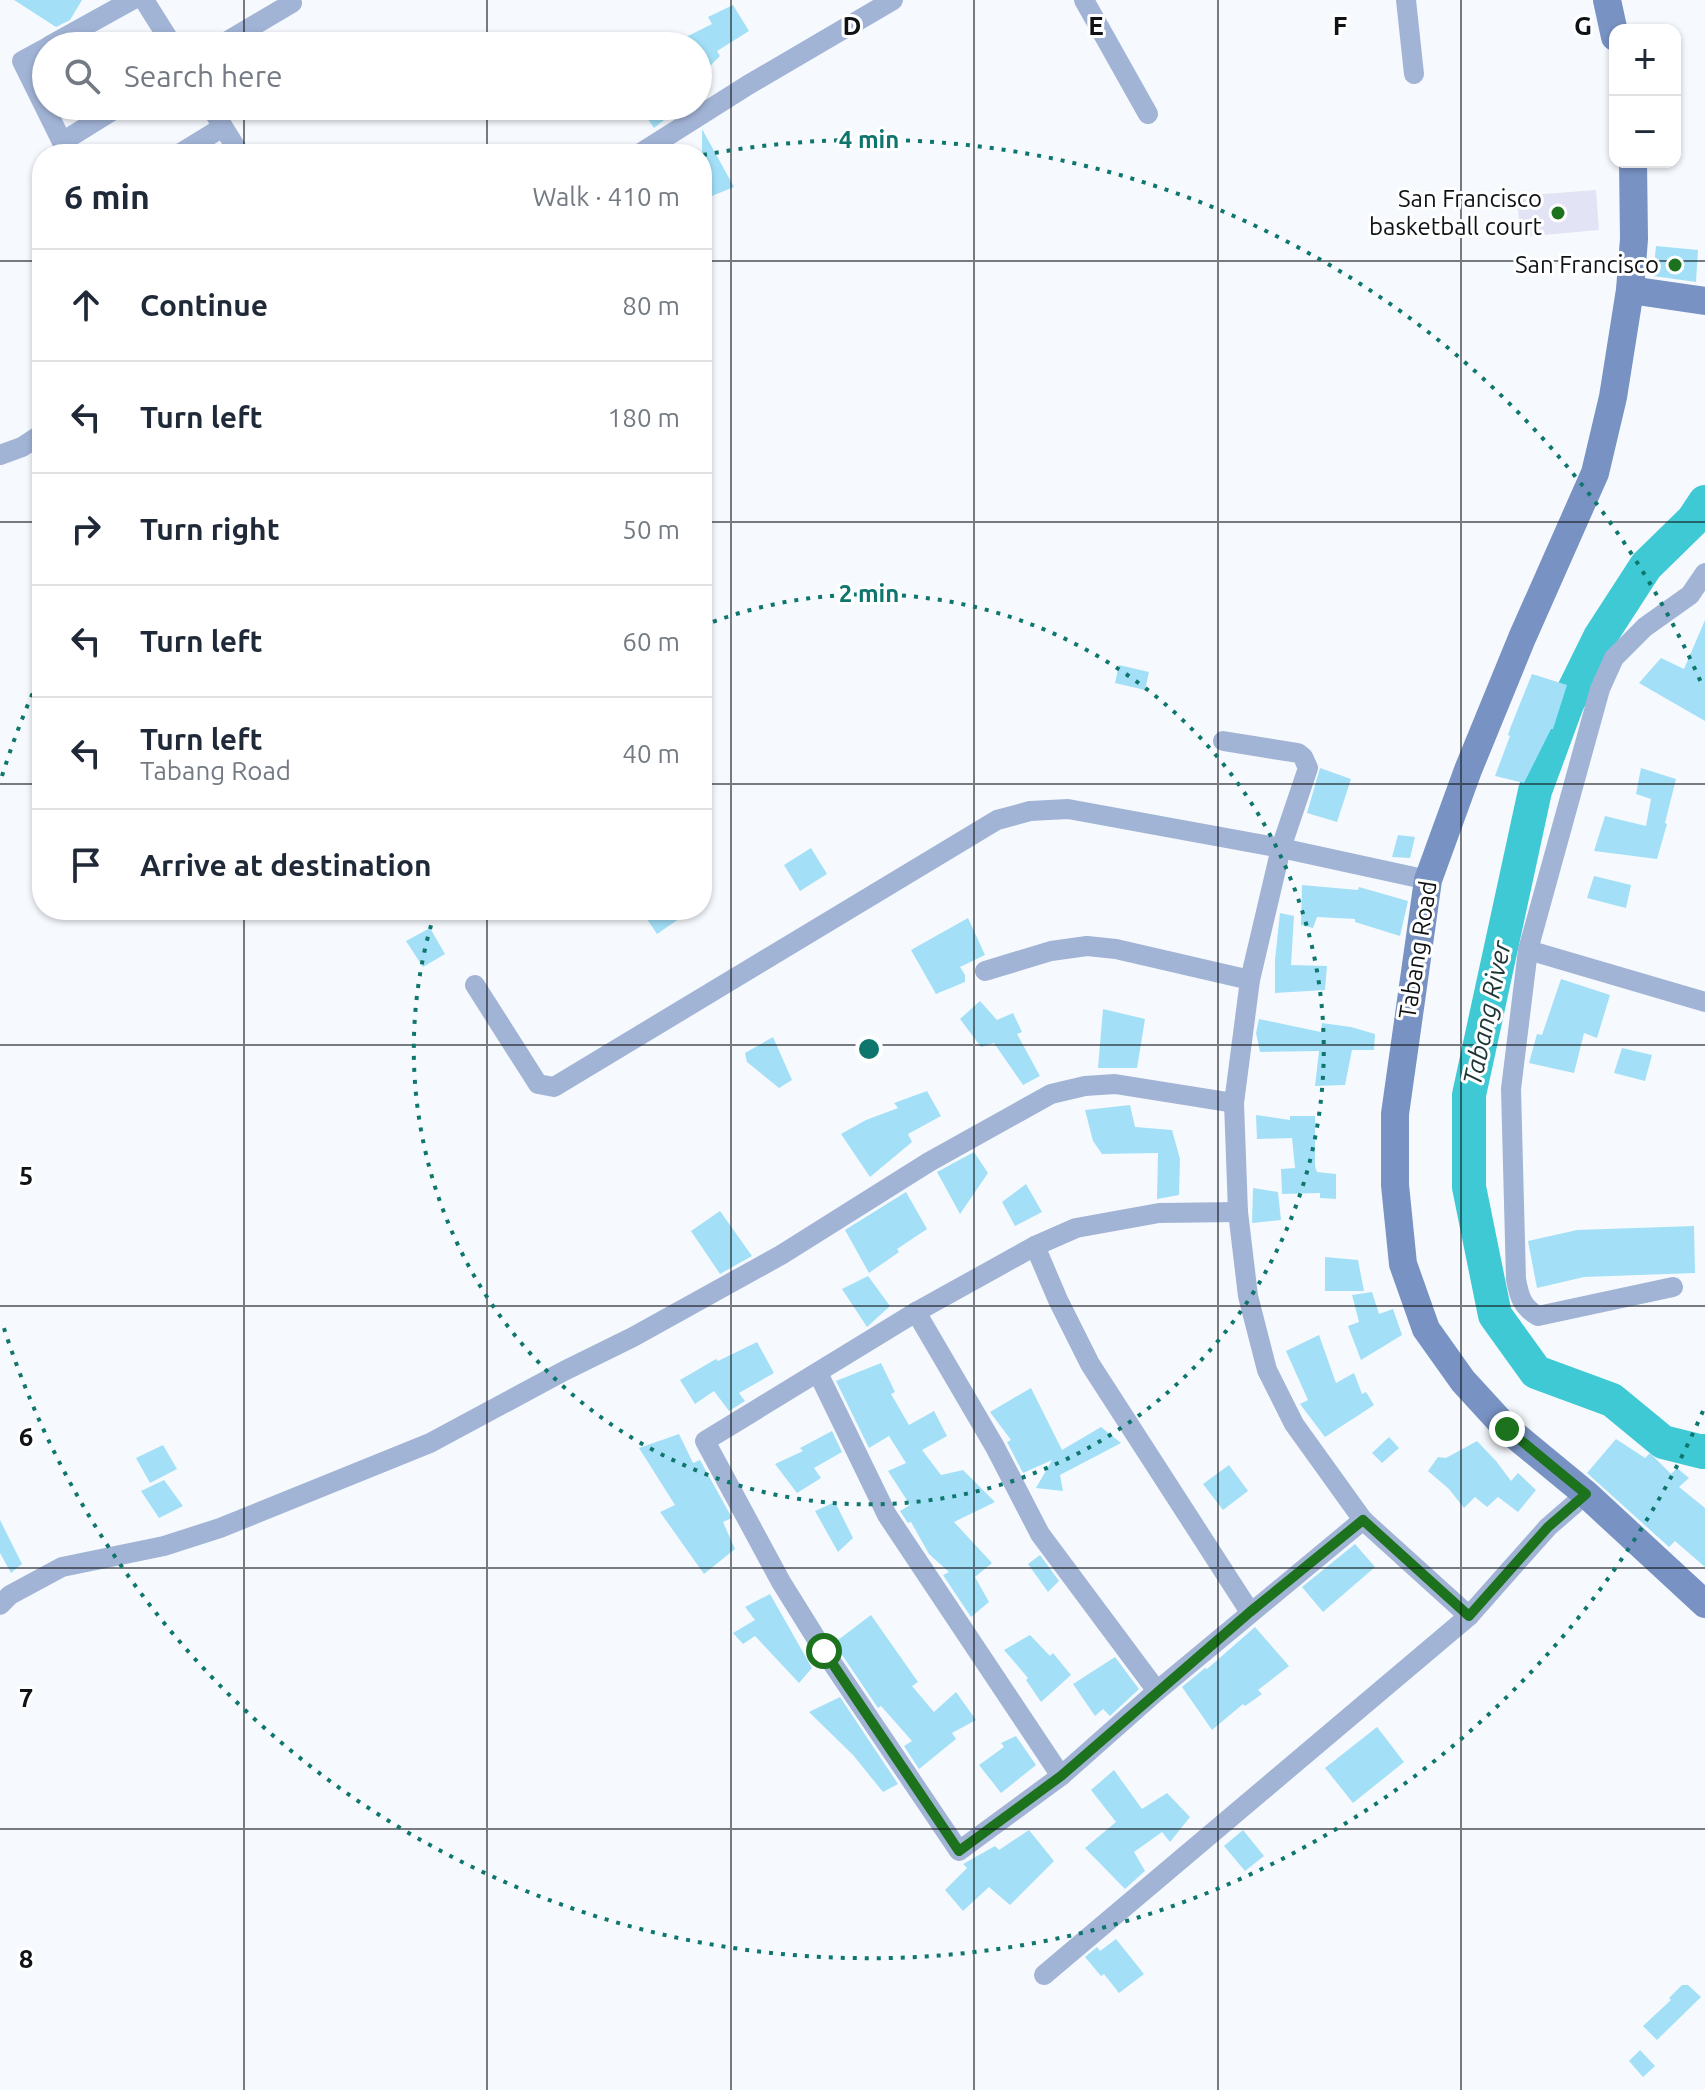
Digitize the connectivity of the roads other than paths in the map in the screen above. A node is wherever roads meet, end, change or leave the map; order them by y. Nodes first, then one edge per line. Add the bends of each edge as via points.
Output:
1 (291, 0) edge
2 (893, 0) edge
3 (1084, 0) edge
4 (1406, 0) edge
5 (1607, 0) edge
6 (144, 1) edge
7 (1612, 24) edge
8 (79, 32) edge
9 (164, 32) edge
10 (243, 32) edge
11 (32, 55) edge
12 (1414, 74) dead end
13 (32, 81) edge
14 (712, 108) edge
15 (1148, 114) dead end
16 (51, 120) edge
17 (102, 120) edge
18 (219, 120) edge
19 (693, 120) edge
20 (223, 127) junction
21 (63, 144) edge
22 (70, 144) edge
23 (195, 144) edge
24 (234, 144) edge
25 (655, 144) edge
26 (1633, 168) edge
27 (1630, 290) junction
28 (1705, 301) edge
29 (32, 440) edge
30 (0, 455) edge
31 (1705, 573) edge
32 (1223, 741) dead end
33 (1281, 848) junction
34 (1428, 880) junction
35 (1528, 950) junction
36 (985, 971) dead end
37 (1250, 980) junction
38 (475, 985) dead end
39 (1705, 1002) edge
40 (1234, 1103) junction
41 (1238, 1212) junction
42 (1035, 1246) junction
43 (1673, 1287) dead end
44 (916, 1312) junction
45 (818, 1373) junction
46 (1586, 1494) junction
47 (1363, 1520) junction
48 (1704, 1599) edge
49 (0, 1605) edge
50 (1250, 1612) junction
51 (1469, 1616) junction
52 (1157, 1691) junction
53 (1061, 1776) junction
54 (1044, 1975) dead end

1 - 10 street
2 - 14 street
3 - 15 street
4 - 12 street
5 - 7 main road
6 - 8 street
6 - 9 street
11 - 13 street via 22,61
16 - 21 street
17 - 22 street
18 - 20 street
19 - 25 street
20 - 23 street
20 - 24 street
26 - 27 main road, Tabang Road
27 - 28 main road
27 - 34 main road, Tabang Road via 1595,473 1522,638
29 - 30 street
31 - 35 street via 1690,595 1645,627 1614,658 1600,689
32 - 33 street via 1298,753 1306,761
33 - 34 street
33 - 37 street
33 - 38 street via 1068,809 997,820 554,1087 538,1084
34 - 46 main road, Tabang Road via 1395,1114 1403,1264 1426,1329 1463,1381 1507,1429
35 - 39 street
35 - 43 street via 1511,1089 1519,1296 1526,1310 1538,1316
36 - 37 street via 1087,946
37 - 40 street
40 - 41 street
40 - 49 street via 1115,1084 1051,1094 929,1162 768,1263 430,1443 220,1528 164,1546 62,1567
41 - 42 street via 1159,1213 1076,1228
41 - 47 street via 1248,1296 1267,1370 1294,1424
42 - 44 street
42 - 50 street via 1090,1364
44 - 45 street
44 - 52 street via 1040,1534
45 - 53 street via 887,1515
45 - 53 street via 705,1441 781,1582 959,1851
46 - 48 main road, Tabang Road
46 - 51 street via 1548,1527
47 - 50 street
47 - 51 street
50 - 52 street
51 - 54 street
52 - 53 street

